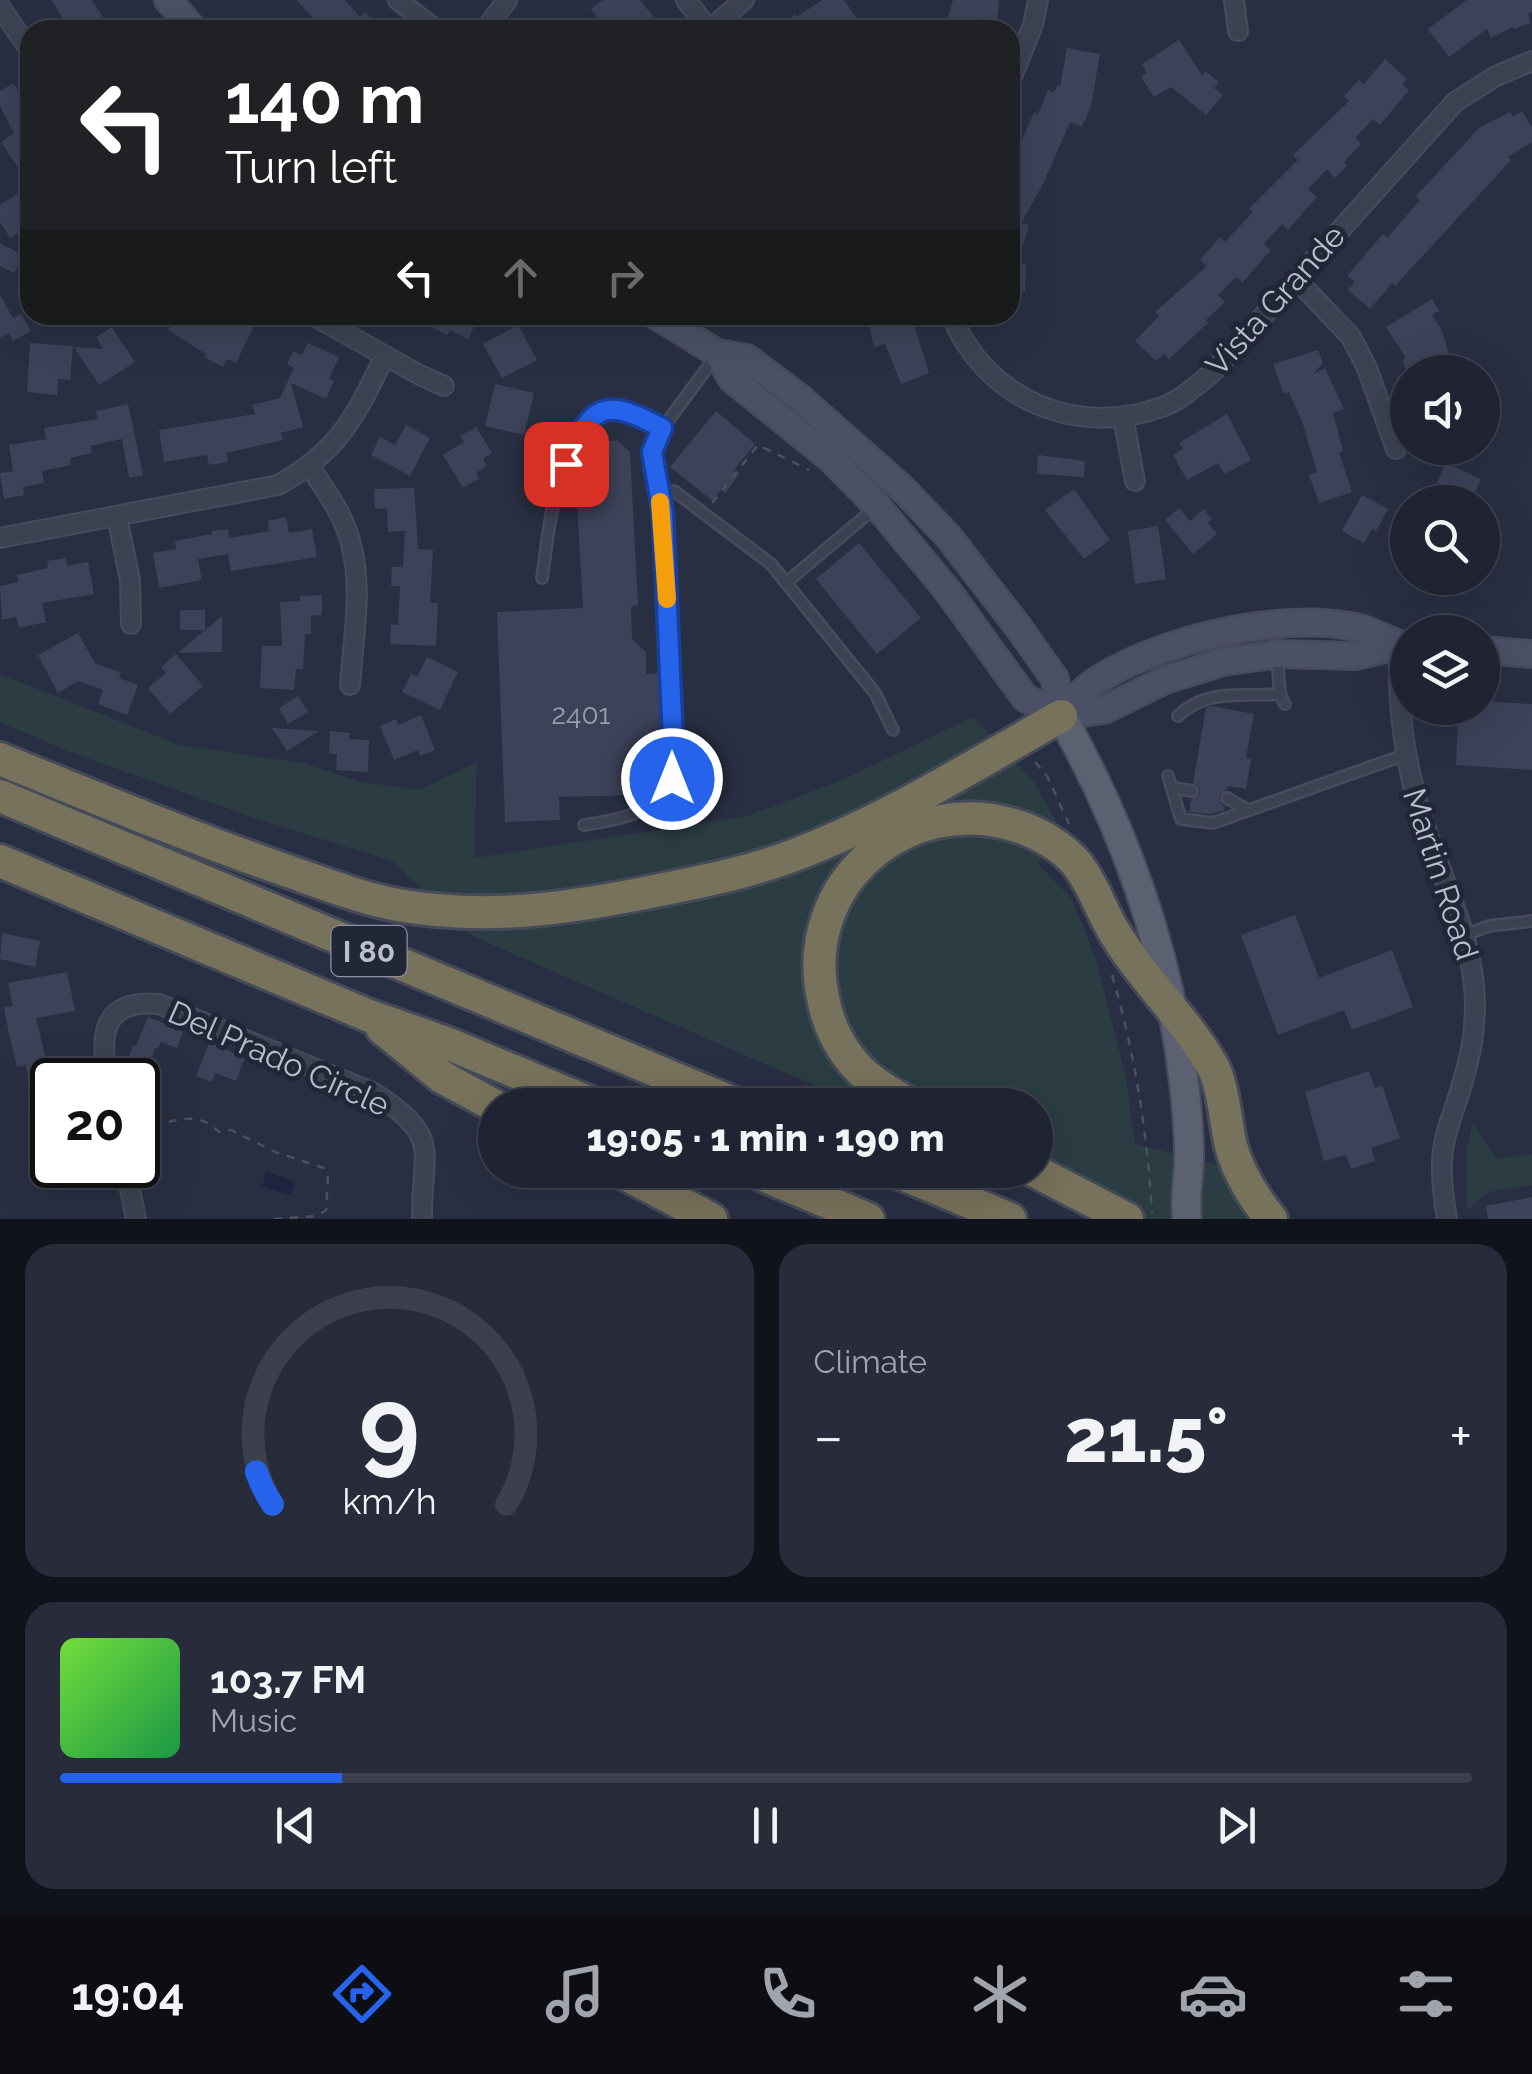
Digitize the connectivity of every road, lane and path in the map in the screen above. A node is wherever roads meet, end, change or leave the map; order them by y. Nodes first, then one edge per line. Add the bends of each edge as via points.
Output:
1 (168, 0) edge
2 (398, 0) edge
3 (507, 0) edge
4 (686, 0) edge
5 (744, 0) edge
6 (1038, 0) edge
7 (1234, 0) edge
8 (0, 7) edge
9 (185, 20) edge
10 (423, 20) edge
11 (492, 20) edge
12 (701, 20) edge
13 (721, 20) edge
14 (1238, 31) dead end
15 (20, 36) edge
16 (1020, 57) edge
17 (1532, 61) edge
18 (1296, 279) junction
19 (330, 325) edge
20 (670, 325) edge
21 (955, 325) edge
22 (717, 354) junction
23 (385, 356) junction
24 (444, 386) dead end
25 (1123, 418) junction
26 (662, 428) junction
27 (1390, 432) edge
28 (310, 468) junction
29 (817, 468) dead end
30 (1135, 481) dead end
31 (658, 493) junction
32 (712, 504) dead end
33 (877, 506) junction
34 (118, 517) junction
35 (0, 538) edge
36 (542, 578) dead end
37 (786, 582) junction
38 (130, 624) dead end
39 (1390, 640) edge
40 (1390, 648) edge
41 (1500, 651) edge
42 (1277, 654) junction
43 (1532, 654) edge
44 (350, 685) dead end
45 (1061, 716) junction
46 (1178, 716) dead end
47 (1401, 725) edge
48 (893, 730) dead end
49 (1404, 754) junction
50 (1028, 757) dead end
51 (0, 759) edge
52 (1168, 776) dead end
53 (1174, 788) junction
54 (1192, 792) dead end
55 (0, 796) edge
56 (1227, 798) dead end
57 (1246, 810) junction
58 (584, 825) dead end
59 (1072, 830) dead end
60 (0, 861) edge
61 (1532, 920) edge
62 (1464, 935) junction
63 (1109, 964) dead end
64 (1172, 1009) junction
65 (368, 1015) junction
66 (105, 1058) edge
67 (555, 1088) edge
68 (697, 1088) edge
69 (885, 1088) edge
70 (478, 1097) edge
71 (160, 1124) edge
72 (1053, 1180) edge
73 (130, 1188) edge
74 (652, 1188) edge
75 (794, 1188) edge
76 (936, 1188) edge
77 (1186, 1212) edge
78 (136, 1219) edge
79 (274, 1219) edge
80 (422, 1219) edge
81 (711, 1219) edge
82 (868, 1219) edge
83 (1010, 1219) edge
84 (1127, 1219) edge
85 (1152, 1219) edge
86 (1271, 1219) edge
87 (1446, 1219) edge

1 - 9 main road
2 - 10 street
3 - 11 street
4 - 12 street
5 - 13 street
6 - 16 street
7 - 14 street
8 - 15 street
17 - 18 street, Vista Grande via 1455,102
18 - 25 street, Vista Grande via 1213,372 1164,406
18 - 27 street via 1352,337
19 - 23 street
20 - 22 main road
21 - 25 street, Vista Grande via 982,367 1031,404 1090,419
22 - 26 lane
22 - 33 main road via 732,379 831,458
22 - 45 main road via 747,358 800,398 948,536 1055,679
23 - 24 street
23 - 28 street via 358,410
25 - 30 street
26 - 31 lane via 652,452
26 - 36 lane via 622,408 584,422 555,489
28 - 34 street via 278,485
28 - 44 street via 351,542 357,580
29 - 32 path via 758,445
31 - 37 lane via 674,490
31 - 58 lane via 672,779 667,792 630,818
33 - 37 lane
33 - 45 main road via 1025,698
34 - 35 street
34 - 38 street
37 - 48 lane via 875,693
39 - 45 main road via 1356,627 1276,624 1213,634 1122,666 1090,684
40 - 42 main road via 1356,656
41 - 43 main road
42 - 45 main road via 1194,669 1104,710
42 - 46 lane via 1282,699 1230,693 1191,703
45 - 51 highway via 794,856 702,882 513,913 396,904 334,888
45 - 64 main road via 1128,856
47 - 49 street, Martin Road
49 - 57 lane
49 - 62 street, Martin Road
50 - 59 path via 1048,776
52 - 53 lane
53 - 54 lane
53 - 57 lane via 1181,819 1212,823
55 - 68 highway, I 80
56 - 57 lane
60 - 65 highway, I 80
61 - 62 lane
62 - 87 street, Martin Road via 1475,1014 1442,1152
63 - 85 path via 1136,1067
64 - 69 highway via 1058,846 1020,827 942,820 875,850 848,876 820,941 826,1016 861,1072
64 - 77 main road via 1190,1152
64 - 86 highway via 1214,1068 1233,1152
65 - 67 highway, I 80
65 - 70 highway via 442,1077
66 - 80 street, Del Prado Circle via 107,1024 121,1009 159,1004 374,1093 400,1110 426,1152
71 - 79 path via 198,1118 218,1132 235,1132 324,1168 322,1214
72 - 84 highway
73 - 78 street
74 - 81 highway
75 - 82 highway
76 - 83 highway

